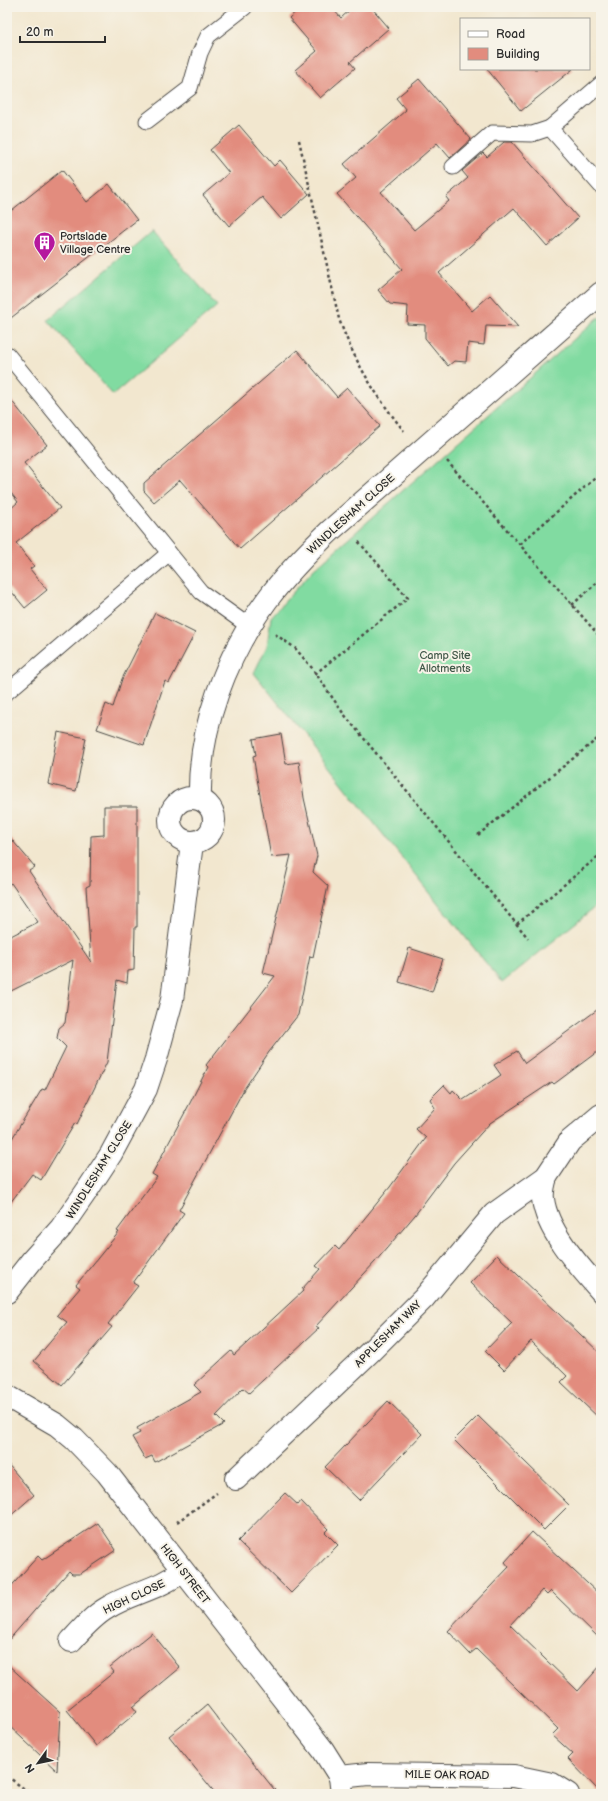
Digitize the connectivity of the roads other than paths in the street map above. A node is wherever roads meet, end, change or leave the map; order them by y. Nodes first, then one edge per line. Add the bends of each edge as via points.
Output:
1 (245, 7) edge
2 (601, 84) edge
3 (147, 122) dead end
4 (550, 128) junction
5 (453, 167) dead end
6 (601, 186) edge
7 (601, 293) edge
8 (7, 354) edge
9 (169, 553) junction
10 (252, 623) junction
11 (7, 692) edge
12 (200, 799) junction
13 (192, 843) junction
14 (601, 1115) edge
15 (546, 1177) junction
16 (601, 1291) edge
17 (7, 1292) edge
18 (7, 1396) edge
19 (236, 1479) road end
20 (182, 1571) junction
21 (71, 1641) dead end
22 (341, 1786) edge
23 (568, 1794) edge

1 - 3 lane via 208,36 190,88
2 - 4 lane
4 - 5 lane via 532,134 492,133
4 - 6 lane
7 - 10 street, WINDLESHAM CLOSE via 307,553 267,600
8 - 9 lane
9 - 10 lane via 202,592
9 - 11 lane
10 - 12 street, WINDLESHAM CLOSE via 226,671 209,724 199,775
12 - 13 street via 210,807 215,820 214,827 206,838
12 - 13 street via 192,797 179,802 171,813 170,820 174,833
13 - 17 street, WINDLESHAM CLOSE via 172,1000 146,1089 115,1148 62,1228
14 - 15 street, APPLESHAM WAY via 570,1141
15 - 16 street via 543,1199 550,1220 572,1256
15 - 19 street, APPLESHAM WAY via 494,1214 424,1298
18 - 20 street, HIGH STREET via 57,1425 74,1439 107,1473
20 - 21 street, HIGH CLOSE via 165,1582 108,1607 97,1614
20 - 22 street, HIGH STREET via 323,1750
22 - 23 street, MILE OAK ROAD via 368,1774 514,1776 552,1784

